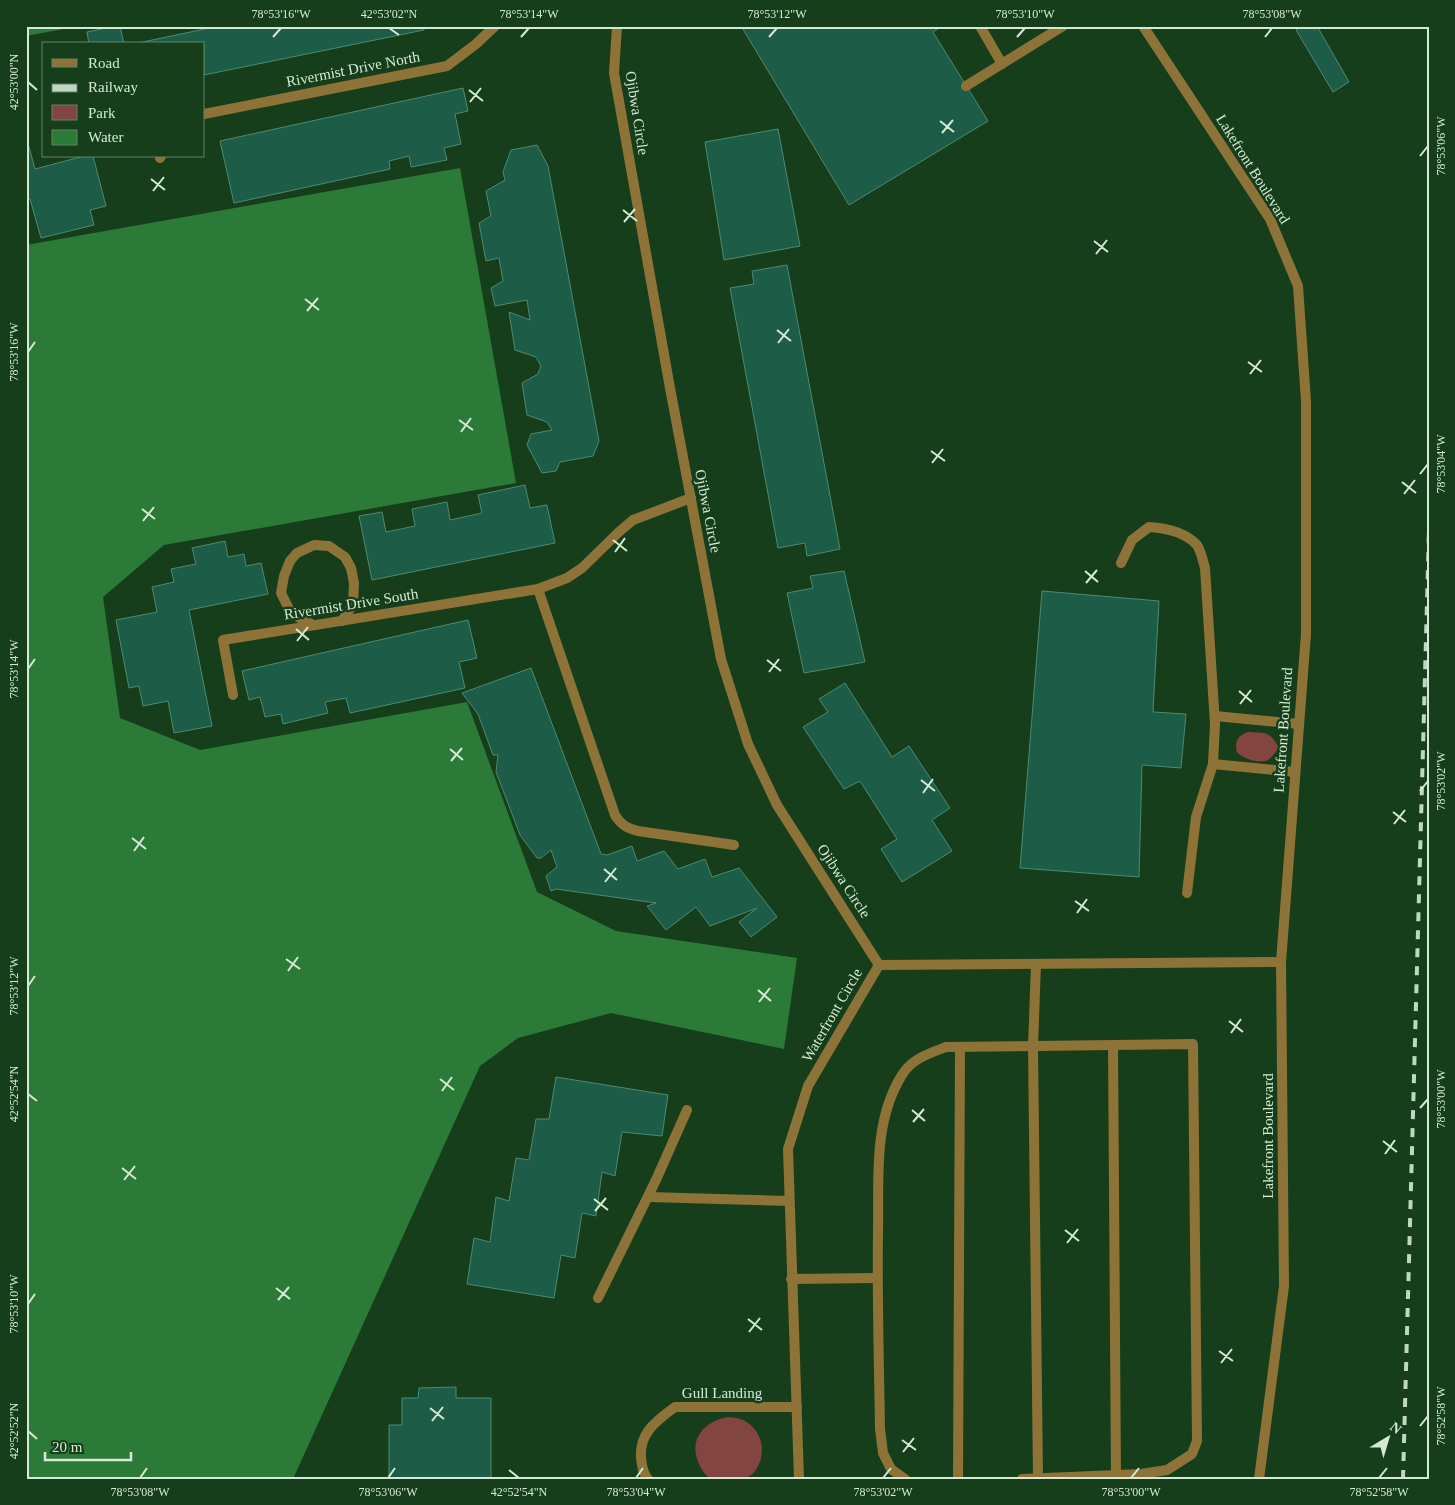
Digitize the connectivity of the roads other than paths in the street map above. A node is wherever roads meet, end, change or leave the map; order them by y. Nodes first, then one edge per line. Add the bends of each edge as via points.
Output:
1 (495, 26) edge
2 (617, 26) edge
3 (980, 26) edge
4 (1063, 26) edge
5 (1143, 26) edge
6 (1002, 64) junction
7 (966, 86) dead end
8 (205, 114) edge
9 (691, 498) junction
10 (1122, 563) dead end
11 (538, 589) junction
12 (342, 621) junction
13 (313, 625) junction
14 (233, 695) dead end
15 (1214, 716) junction
16 (1299, 724) junction
17 (1213, 764) junction
18 (1295, 772) junction
19 (734, 845) dead end
20 (1187, 893) dead end
21 (1281, 962) junction
22 (1036, 964) junction
23 (879, 965) junction
24 (1113, 1045) junction
25 (1033, 1046) junction
26 (960, 1047) junction
27 (687, 1110) dead end
28 (648, 1197) junction
29 (789, 1201) junction
30 (877, 1278) junction
31 (791, 1279) junction
32 (598, 1298) dead end
33 (797, 1407) junction
34 (1116, 1477) edge
35 (1038, 1478) edge
36 (648, 1479) edge
37 (799, 1479) edge
38 (905, 1479) edge
39 (958, 1479) edge
40 (1022, 1479) edge
41 (1260, 1479) edge

1 - 8 street, Rivermist Drive North via 447,66
2 - 9 street, Ojibwa Circle via 614,73
3 - 6 street
4 - 6 street
5 - 16 street, Lakefront Boulevard via 1270,219 1298,286 1306,401 1306,634
6 - 7 street
9 - 11 street, Rivermist Drive South via 633,520 582,568 568,578
9 - 23 street, Ojibwa Circle via 721,659 748,744 777,805
10 - 15 street via 1132,540 1149,527 1181,534 1197,546 1205,568
11 - 12 street, Rivermist Drive South
11 - 19 street via 620,824 638,831
12 - 13 street, Rivermist Drive South
12 - 13 street via 353,604 351,568 345,557 330,546 314,545 297,553 290,561 281,593 291,613
13 - 14 street, Rivermist Drive South via 223,640
15 - 16 street
15 - 17 street
16 - 18 street, Lakefront Boulevard
17 - 18 street
17 - 20 street via 1196,817
18 - 21 street, Lakefront Boulevard
21 - 22 street, Waterfront Circle
21 - 41 street, Lakefront Boulevard via 1284,1286
22 - 23 street, Waterfront Circle
22 - 25 street
23 - 29 street, Waterfront Circle via 808,1086 788,1149
24 - 25 street
24 - 34 street
24 - 34 street via 1193,1044 1196,1431 1192,1454 1167,1470
25 - 26 street
25 - 35 street
26 - 30 street via 946,1047 922,1056 902,1073 889,1100 880,1143
26 - 39 street
27 - 28 street
28 - 29 street
28 - 32 street
29 - 31 street, Waterfront Circle
30 - 31 street
30 - 38 street via 883,1453 891,1469
31 - 33 street, Waterfront Circle
33 - 36 street, Gull Landing via 675,1407 659,1419 642,1439 641,1457 644,1475
33 - 37 street, Waterfront Circle
34 - 35 street
35 - 40 street

